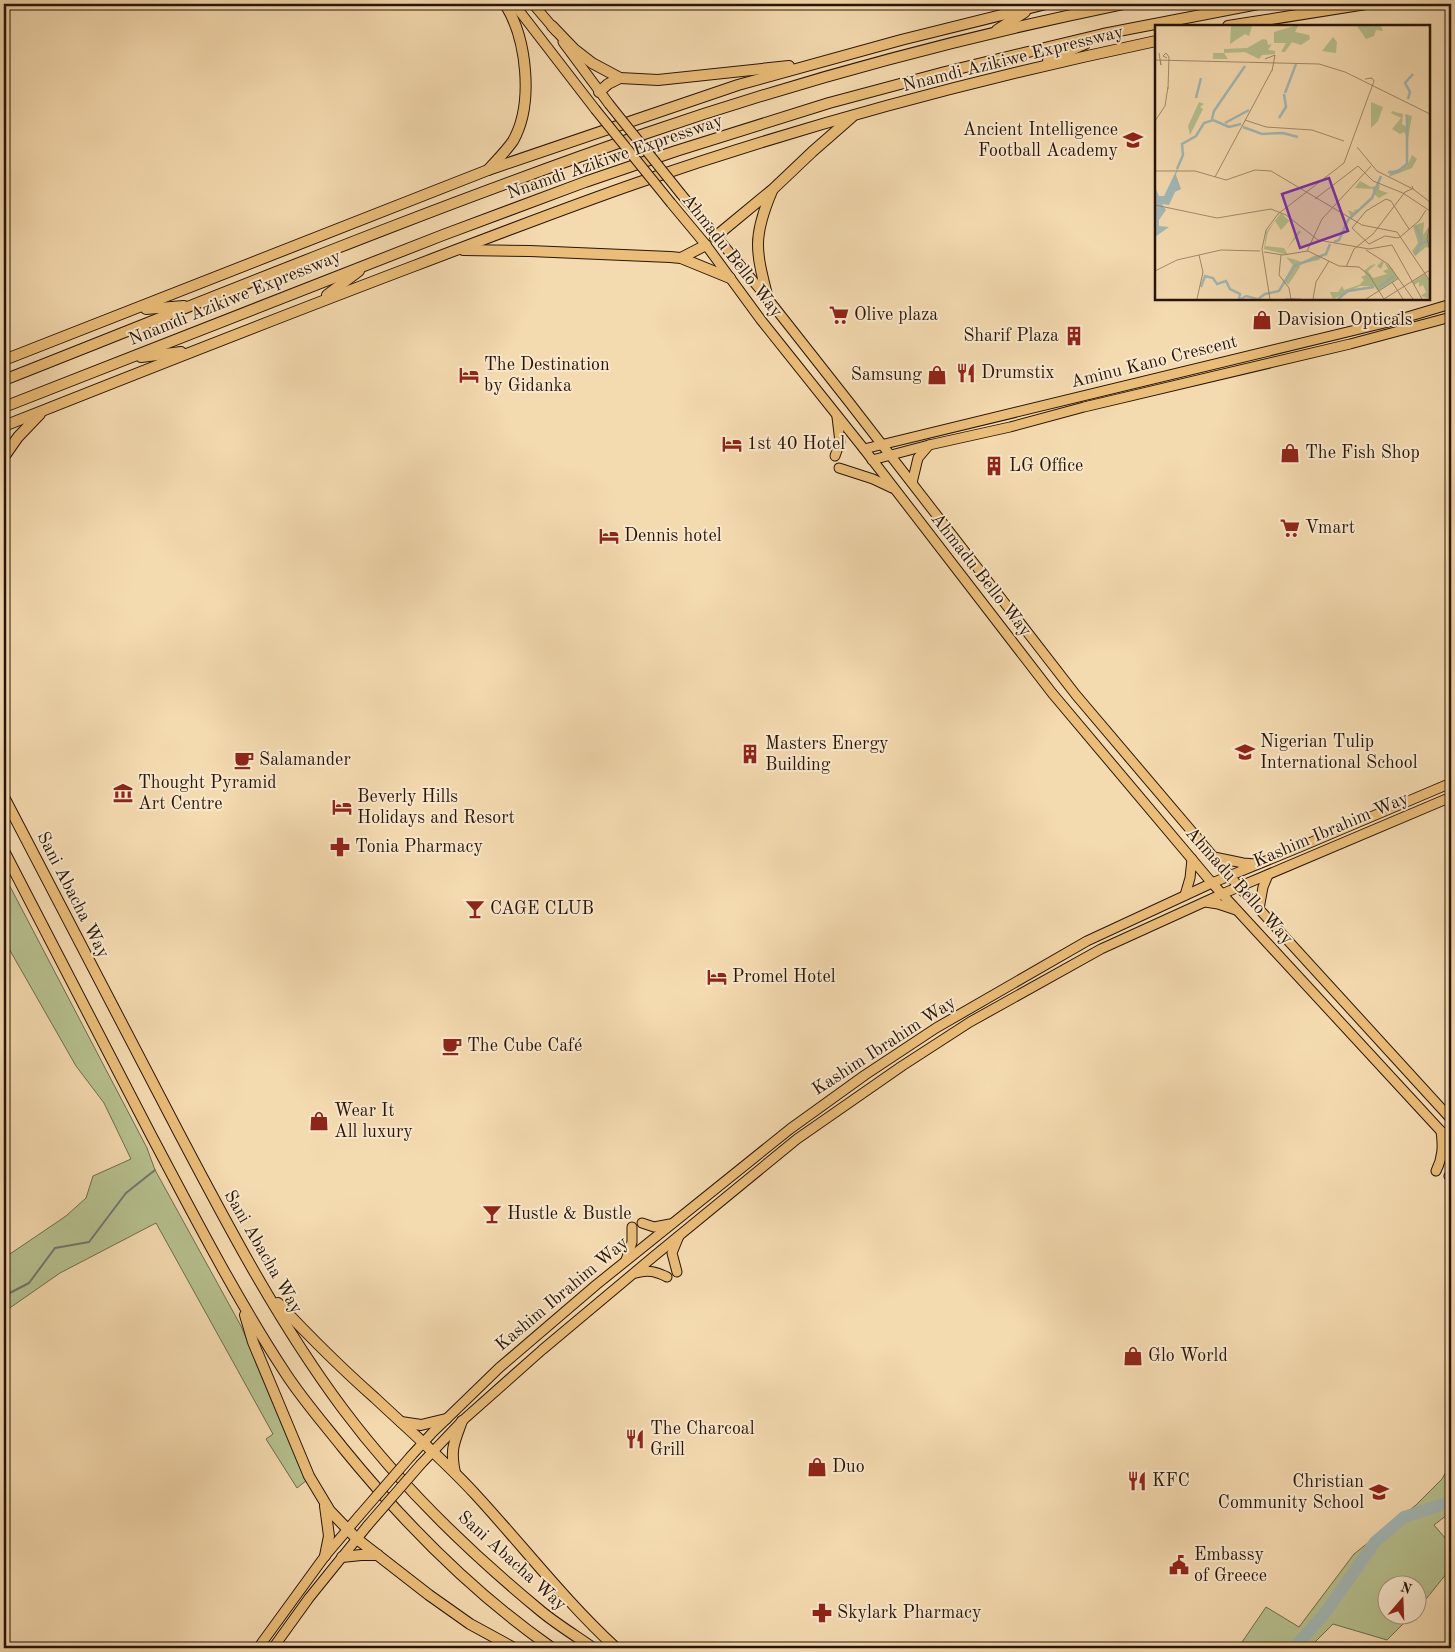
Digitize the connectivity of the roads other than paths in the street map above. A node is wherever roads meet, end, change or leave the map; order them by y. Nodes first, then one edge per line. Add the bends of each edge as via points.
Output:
1 (505, 4) edge
2 (514, 4) edge
3 (533, 4) edge
4 (1046, 4) edge
5 (1123, 4) edge
6 (1258, 4) edge
7 (1366, 4) edge
8 (1032, 7) junction
9 (1234, 25) edge
10 (552, 26) junction
11 (991, 34) junction
12 (1103, 34) junction
13 (1155, 41) edge
14 (800, 67) junction
15 (1036, 67) junction
16 (620, 78) junction
17 (599, 92) junction
18 (854, 115) junction
19 (488, 170) junction
20 (772, 190) junction
21 (715, 237) junction
22 (706, 245) junction
23 (457, 250) junction
24 (681, 258) junction
25 (372, 262) junction
26 (730, 278) junction
27 (768, 299) junction
28 (316, 303) junction
29 (1451, 304) edge
30 (195, 305) junction
31 (134, 310) junction
32 (1451, 317) edge
33 (195, 351) junction
34 (128, 358) junction
35 (4, 360) edge
36 (4, 380) edge
37 (4, 407) edge
38 (43, 411) junction
39 (836, 414) junction
40 (4, 426) edge
41 (875, 434) junction
42 (894, 442) junction
43 (883, 445) junction
44 (929, 445) junction
45 (864, 450) junction
46 (890, 454) junction
47 (4, 456) edge
48 (835, 456) dead end
49 (872, 460) junction
50 (838, 468) dead end
51 (912, 483) junction
52 (895, 490) junction
53 (1451, 783) edge
54 (1451, 796) edge
55 (4, 797) edge
56 (4, 852) edge
57 (1214, 857) junction
58 (1192, 859) junction
59 (1259, 864) junction
60 (1268, 875) junction
61 (1230, 876) junction
62 (1212, 883) junction
63 (1239, 887) junction
64 (1222, 894) junction
65 (1185, 895) junction
66 (1204, 902) junction
67 (1259, 909) junction
68 (1238, 911) junction
69 (1451, 1119) edge
70 (1441, 1131) junction
71 (1451, 1142) edge
72 (1436, 1171) dead end
73 (642, 1223) dead end
74 (673, 1223) junction
75 (632, 1226) dead end
76 (679, 1235) junction
77 (626, 1261) junction
78 (677, 1272) dead end
79 (633, 1273) junction
80 (667, 1277) dead end
81 (262, 1287) junction
82 (239, 1298) junction
83 (446, 1419) junction
84 (400, 1421) junction
85 (462, 1421) junction
86 (423, 1442) junction
87 (433, 1451) junction
88 (456, 1474) junction
89 (324, 1502) junction
90 (347, 1530) junction
91 (357, 1539) junction
92 (378, 1555) junction
93 (325, 1556) junction
94 (342, 1557) junction
95 (258, 1648) edge
96 (273, 1648) edge
97 (514, 1648) edge
98 (552, 1648) edge
99 (593, 1648) edge
100 (616, 1648) edge

1 - 19 highway via 515,23 523,55 524,106 512,142
2 - 22 main road, Ahmadu Bello Way, bridge
3 - 10 main road, Ahmadu Bello Way
4 - 8 highway, Nnamdi Azikiwe Expressway
5 - 11 highway, Nnamdi Azikiwe Expressway
6 - 12 highway, Nnamdi Azikiwe Expressway
7 - 9 highway
8 - 11 highway
8 - 14 highway, Nnamdi Azikiwe Expressway
10 - 16 highway via 592,63
10 - 17 main road, Ahmadu Bello Way
11 - 30 highway, Nnamdi Azikiwe Expressway via 875,64 648,133 426,213
12 - 15 highway
12 - 25 highway, Nnamdi Azikiwe Expressway via 945,72 791,115 585,182
13 - 15 highway, Nnamdi Azikiwe Expressway
14 - 16 highway via 778,66 658,80
14 - 19 highway, Nnamdi Azikiwe Expressway
15 - 18 highway, Nnamdi Azikiwe Expressway
16 - 17 highway
17 - 21 main road, Ahmadu Bello Way, bridge
18 - 20 highway
18 - 23 highway, Nnamdi Azikiwe Expressway via 639,182
19 - 31 highway, Nnamdi Azikiwe Expressway
20 - 21 highway
20 - 27 highway via 763,212 757,251
21 - 27 main road, Ahmadu Bello Way
22 - 24 highway
22 - 26 main road, Ahmadu Bello Way
23 - 24 highway
23 - 28 highway, Nnamdi Azikiwe Expressway
24 - 26 highway
25 - 28 highway
25 - 34 highway, Nnamdi Azikiwe Expressway
26 - 39 main road, Ahmadu Bello Way
27 - 41 main road, Ahmadu Bello Way
28 - 33 highway, Nnamdi Azikiwe Expressway
29 - 42 main road, Aminu Kano Crescent via 1397,320
30 - 31 highway
30 - 36 highway, Nnamdi Azikiwe Expressway
31 - 35 highway, Nnamdi Azikiwe Expressway
32 - 44 main road, Aminu Kano Crescent via 1010,428
33 - 34 highway
33 - 38 highway, Nnamdi Azikiwe Expressway
34 - 37 highway, Nnamdi Azikiwe Expressway
38 - 40 highway, Nnamdi Azikiwe Expressway
38 - 47 highway
39 - 45 main road, Ahmadu Bello Way
39 - 48 main road via 840,442
41 - 42 main road
41 - 43 main road, Ahmadu Bello Way
42 - 43 main road, Aminu Kano Crescent
43 - 45 main road, Aminu Kano Crescent
43 - 46 main road, Ahmadu Bello Way
44 - 46 main road, Aminu Kano Crescent
44 - 51 main road via 918,458
45 - 49 main road, Ahmadu Bello Way
46 - 49 main road, Aminu Kano Crescent
46 - 51 main road, Ahmadu Bello Way
49 - 52 main road, Ahmadu Bello Way
50 - 52 main road
51 - 57 main road, Ahmadu Bello Way via 1076,695
52 - 58 main road, Ahmadu Bello Way via 1052,693
53 - 59 main road, Kashim Ibrahim Way
54 - 60 main road, Kashim Ibrahim Way
55 - 81 highway, Sani Abacha Way
56 - 82 highway
57 - 59 main road
57 - 61 main road, Ahmadu Bello Way
58 - 62 main road, Ahmadu Bello Way
58 - 65 main road
59 - 61 main road, Kashim Ibrahim Way
60 - 63 main road, Kashim Ibrahim Way
60 - 67 main road
61 - 62 main road, Kashim Ibrahim Way
61 - 63 main road, Ahmadu Bello Way
62 - 64 main road, Ahmadu Bello Way
62 - 65 main road, Kashim Ibrahim Way
63 - 64 main road, Kashim Ibrahim Way
63 - 67 main road, Ahmadu Bello Way
64 - 66 main road, Kashim Ibrahim Way
64 - 68 main road, Ahmadu Bello Way
65 - 74 main road, Kashim Ibrahim Way via 1087,941 936,1028 790,1129
66 - 68 main road
66 - 76 main road, Kashim Ibrahim Way via 1101,949 970,1022 797,1139
67 - 69 main road, Ahmadu Bello Way
68 - 70 main road, Ahmadu Bello Way
70 - 71 main road, Ahmadu Bello Way
70 - 72 main road via 1443,1149
73 - 74 main road via 654,1227
74 - 77 main road, Kashim Ibrahim Way
75 - 77 main road via 632,1242
76 - 78 main road via 672,1253
76 - 79 main road, Kashim Ibrahim Way
77 - 83 main road, Kashim Ibrahim Way via 499,1368
79 - 80 main road via 656,1272
79 - 85 main road, Kashim Ibrahim Way
81 - 84 highway
81 - 99 highway, Sani Abacha Way via 307,1358 382,1457 485,1562 543,1613
82 - 89 highway via 253,1342 309,1476
82 - 98 highway via 288,1376 376,1489 482,1594
83 - 84 highway via 421,1425
83 - 86 main road, Kashim Ibrahim Way
84 - 86 highway
85 - 87 main road, Kashim Ibrahim Way
85 - 88 highway via 452,1448
86 - 87 highway
86 - 90 main road, Kashim Ibrahim Way, bridge
87 - 88 highway
87 - 91 main road, Kashim Ibrahim Way, bridge
88 - 100 highway
89 - 90 highway
89 - 93 highway via 329,1536
90 - 91 highway
90 - 93 main road, Kashim Ibrahim Way
91 - 92 highway
91 - 94 main road, Kashim Ibrahim Way
92 - 94 highway
92 - 97 highway via 470,1624
93 - 95 main road, Kashim Ibrahim Way
94 - 96 main road, Kashim Ibrahim Way

